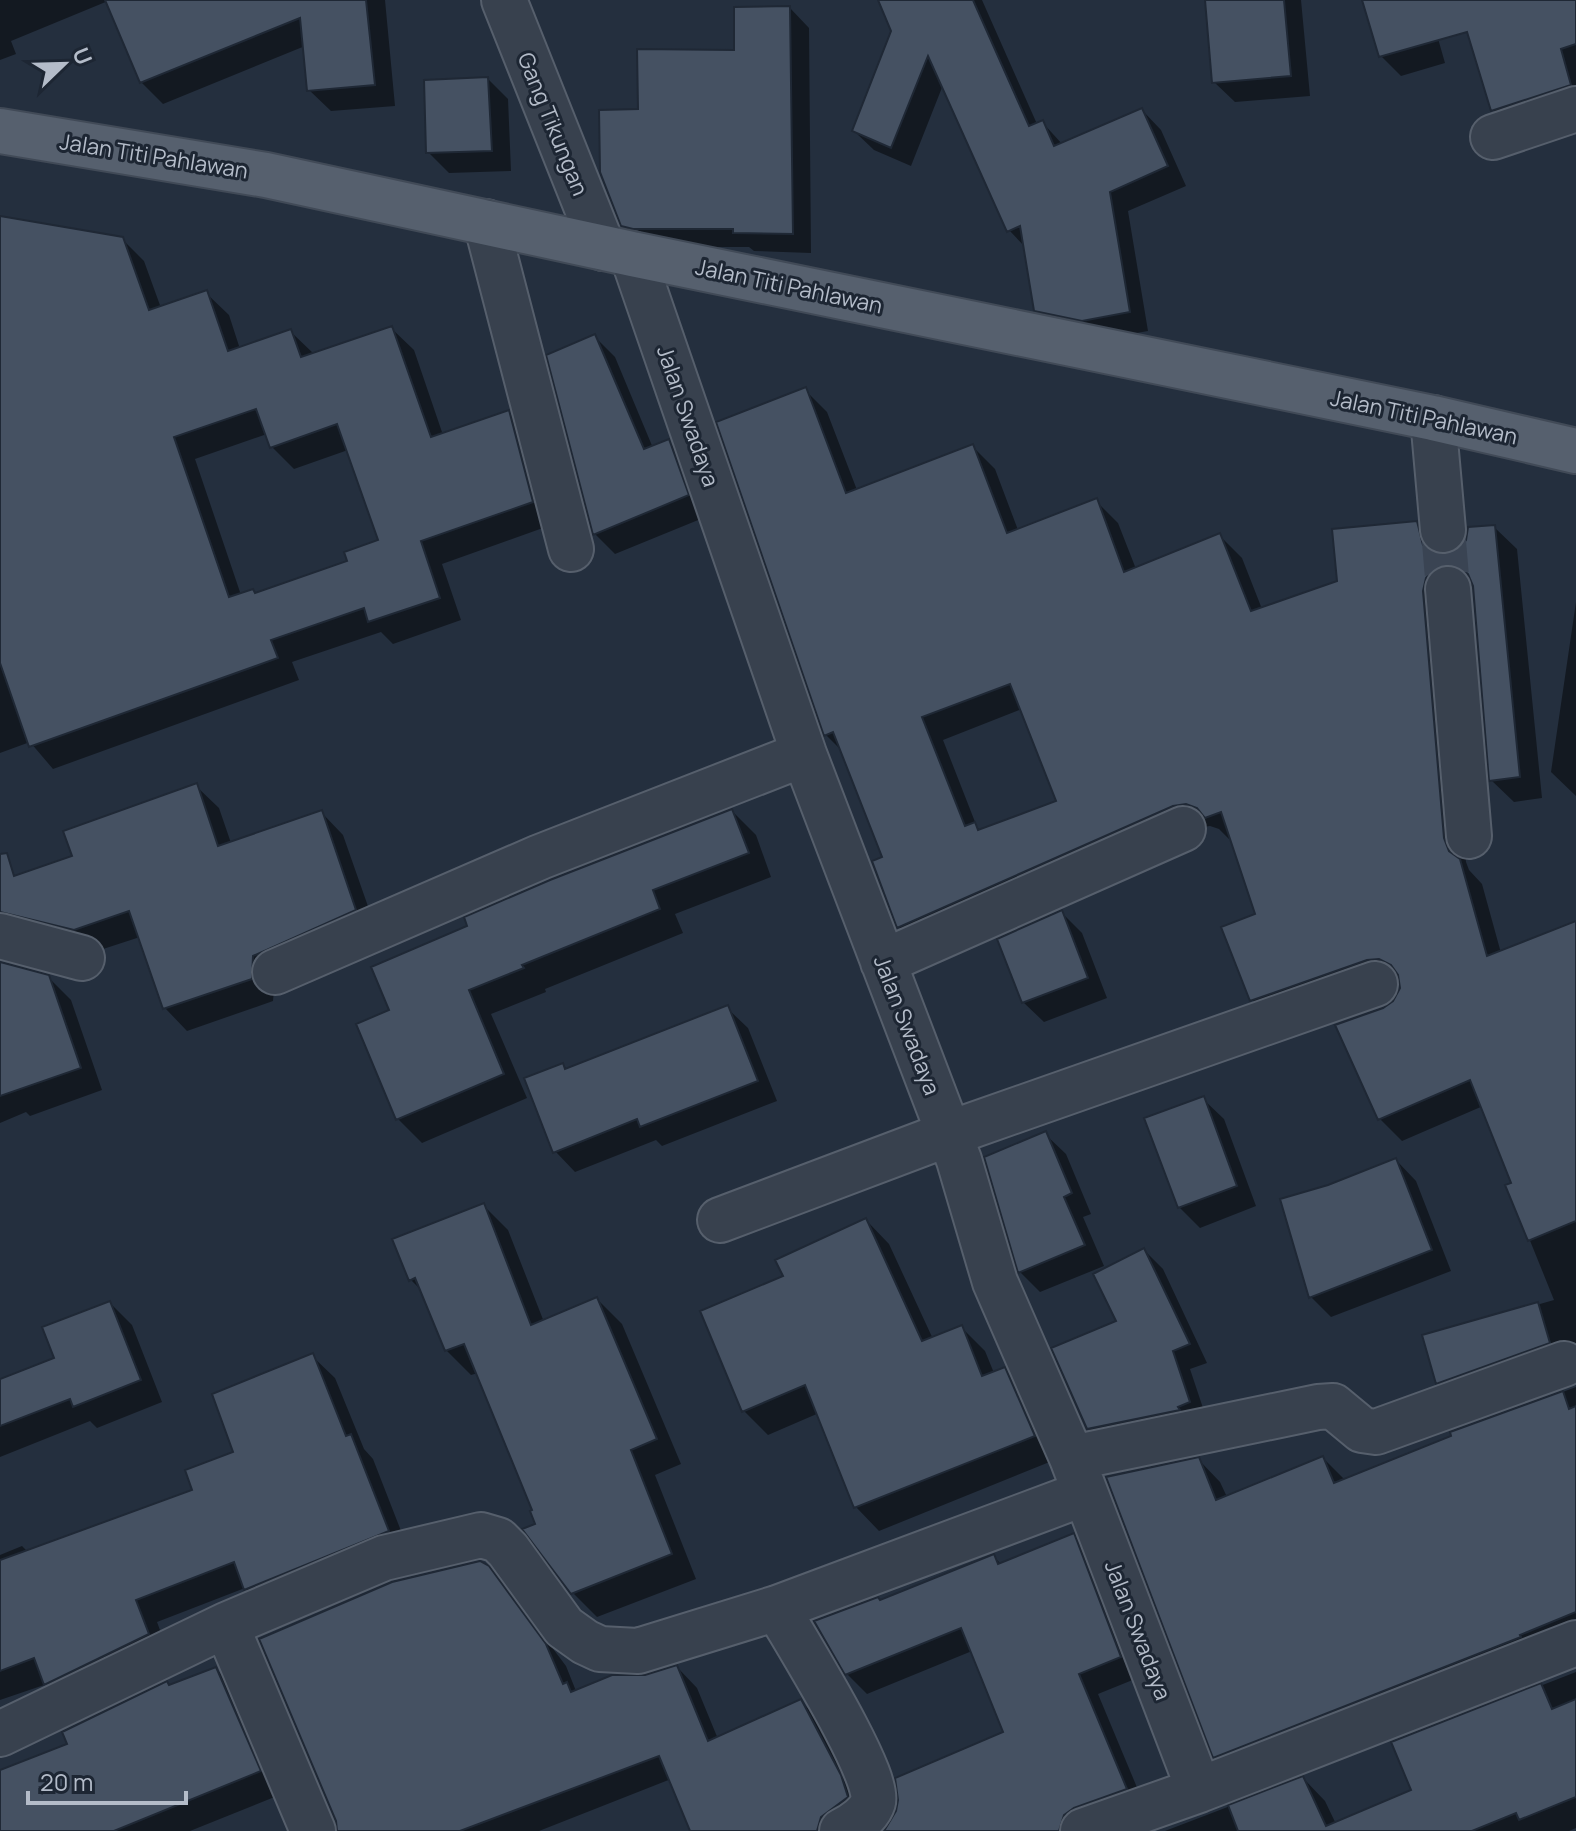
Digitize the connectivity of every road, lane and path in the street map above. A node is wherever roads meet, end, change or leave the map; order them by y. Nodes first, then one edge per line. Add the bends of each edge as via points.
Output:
1 (504, 0) edge
2 (1576, 109) edge
3 (0, 131) edge
4 (1493, 137) dead end
5 (486, 222) junction
6 (617, 251) junction
7 (1433, 418) junction
8 (1576, 451) edge
9 (1443, 530) tunnel mouth
10 (571, 549) dead end
11 (1448, 589) tunnel mouth
12 (804, 754) junction
13 (1183, 829) dead end
14 (1469, 836) dead end
15 (0, 936) edge
16 (82, 958) dead end
17 (883, 962) junction
18 (275, 972) dead end
19 (1375, 984) dead end
20 (948, 1134) junction
21 (720, 1220) dead end
22 (1564, 1364) dead end
23 (1079, 1476) junction
24 (777, 1608) junction
25 (226, 1625) junction
26 (1576, 1643) edge
27 (0, 1734) edge
28 (1199, 1790) junction
29 (313, 1831) edge
30 (842, 1831) edge
31 (1083, 1831) edge

1 - 6 street, Gang Tikungan
2 - 4 street
3 - 5 main road, Jalan Titi Pahlawan via 266,175
5 - 6 main road, Jalan Titi Pahlawan
5 - 10 street
6 - 7 main road, Jalan Titi Pahlawan
6 - 12 street, Jalan Swadaya
7 - 8 main road, Jalan Titi Pahlawan
7 - 9 street
11 - 14 street
12 - 17 street, Jalan Swadaya
12 - 18 street via 540,857
13 - 17 street
15 - 16 street
17 - 20 street, Jalan Swadaya
19 - 20 street
20 - 21 street
20 - 23 street, Jalan Swadaya via 995,1282
22 - 23 street via 1376,1432 1362,1430 1333,1406 1318,1407
23 - 24 street
23 - 28 street, Jalan Swadaya
24 - 25 street via 638,1651 600,1649 564,1627 508,1550 481,1535 384,1558
24 - 30 street via 871,1780 873,1804 861,1820
25 - 27 street
25 - 29 street
26 - 28 street
28 - 31 street

